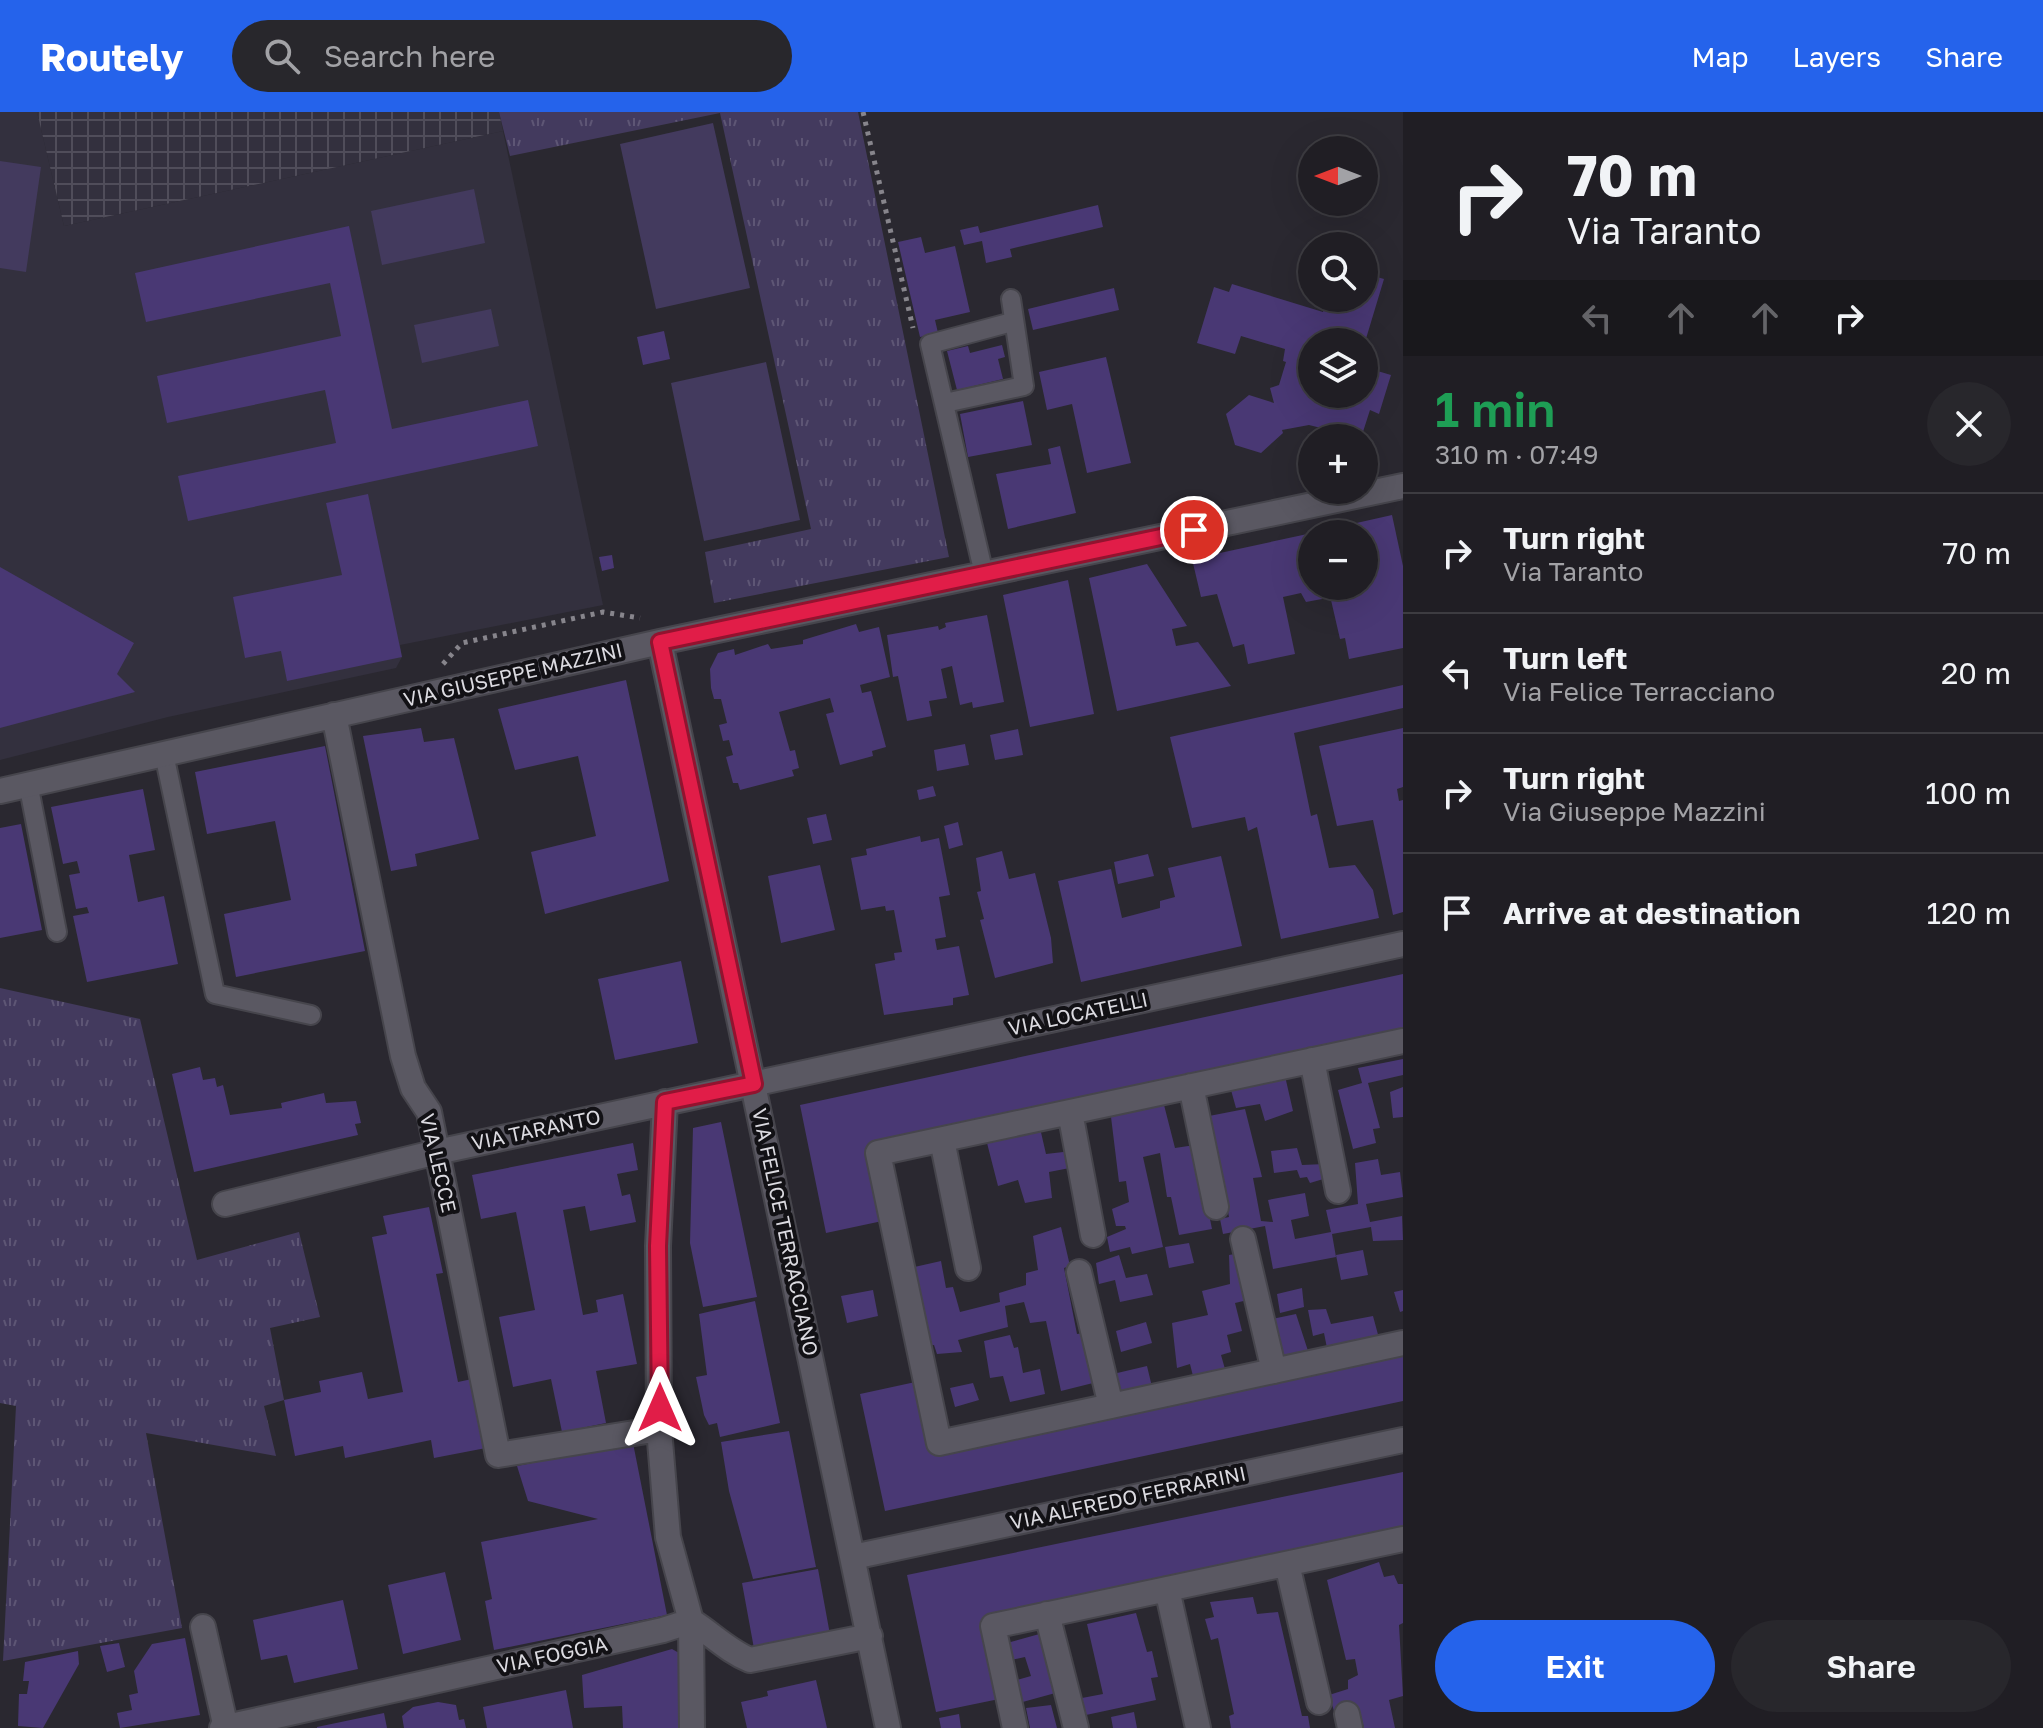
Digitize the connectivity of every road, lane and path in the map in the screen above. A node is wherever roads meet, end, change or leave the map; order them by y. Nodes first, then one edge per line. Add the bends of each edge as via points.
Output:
1 (1011, 299) dead end
2 (1012, 322) junction
3 (945, 403) junction
4 (1403, 486) edge
5 (984, 574) junction
6 (657, 631) junction
7 (439, 670) dead end
8 (334, 715) junction
9 (164, 754) junction
10 (28, 783) junction
11 (0, 791) edge
12 (57, 932) dead end
13 (1403, 944) edge
14 (311, 1015) dead end
15 (1403, 1041) edge
16 (1312, 1060) junction
17 (754, 1084) junction
18 (1191, 1086) junction
19 (665, 1102) junction
20 (1070, 1112) junction
21 (942, 1140) junction
22 (437, 1152) junction
23 (1338, 1191) dead end
24 (225, 1204) dead end
25 (1216, 1207) dead end
26 (1093, 1235) dead end
27 (1243, 1239) dead end
28 (968, 1268) dead end
29 (1079, 1272) dead end
30 (1403, 1343) edge
31 (1274, 1371) junction
32 (1111, 1406) junction
33 (659, 1429) junction
34 (1403, 1440) edge
35 (1403, 1539) edge
36 (853, 1557) junction
37 (1287, 1564) junction
38 (1167, 1589) junction
39 (1047, 1614) junction
40 (691, 1621) junction
41 (203, 1627) dead end
42 (870, 1636) junction
43 (1319, 1702) dead end
44 (225, 1728) edge
45 (692, 1728) edge
46 (888, 1728) edge
47 (1015, 1728) edge
48 (1076, 1728) edge
49 (1198, 1728) edge

1 - 2 lane
2 - 3 lane via 930,344
2 - 3 lane via 1024,386
3 - 5 lane
4 - 5 street, VIA GIUSEPPE MAZZINI
5 - 6 street, VIA GIUSEPPE MAZZINI
6 - 7 path via 603,612 462,643
6 - 8 street, VIA GIUSEPPE MAZZINI via 458,688
6 - 17 street, VIA FELICE TERRACCIANO
8 - 9 street, VIA GIUSEPPE MAZZINI
8 - 22 street, VIA LECCE via 403,1056 413,1088 429,1112
9 - 10 street, VIA GIUSEPPE MAZZINI
9 - 14 lane via 215,994
10 - 11 street, VIA GIUSEPPE MAZZINI
10 - 12 lane
13 - 17 street, VIA LOCATELLI
15 - 16 street
16 - 18 street
16 - 23 street
17 - 19 street, VIA TARANTO
17 - 36 street, VIA FELICE TERRACCIANO
18 - 20 street
18 - 25 street
19 - 22 street, VIA TARANTO
19 - 33 street via 658,1246
20 - 21 street
20 - 26 street
21 - 28 street
21 - 32 street via 878,1153 939,1443
22 - 24 street, VIA TARANTO
22 - 33 street, VIA LECCE via 498,1455
27 - 31 street
29 - 32 street
30 - 31 street
31 - 32 street
33 - 40 street via 668,1537
34 - 36 street, VIA ALFREDO FERRARINI
35 - 37 street
36 - 42 street, VIA FELICE TERRACCIANO
37 - 38 street
37 - 43 street
38 - 39 street
38 - 49 street
39 - 47 street via 993,1626
39 - 48 street
40 - 42 street via 719,1638 731,1653 750,1660
40 - 44 street, VIA FOGGIA
40 - 45 street
41 - 44 street
42 - 46 street, VIA FELICE TERRACCIANO

